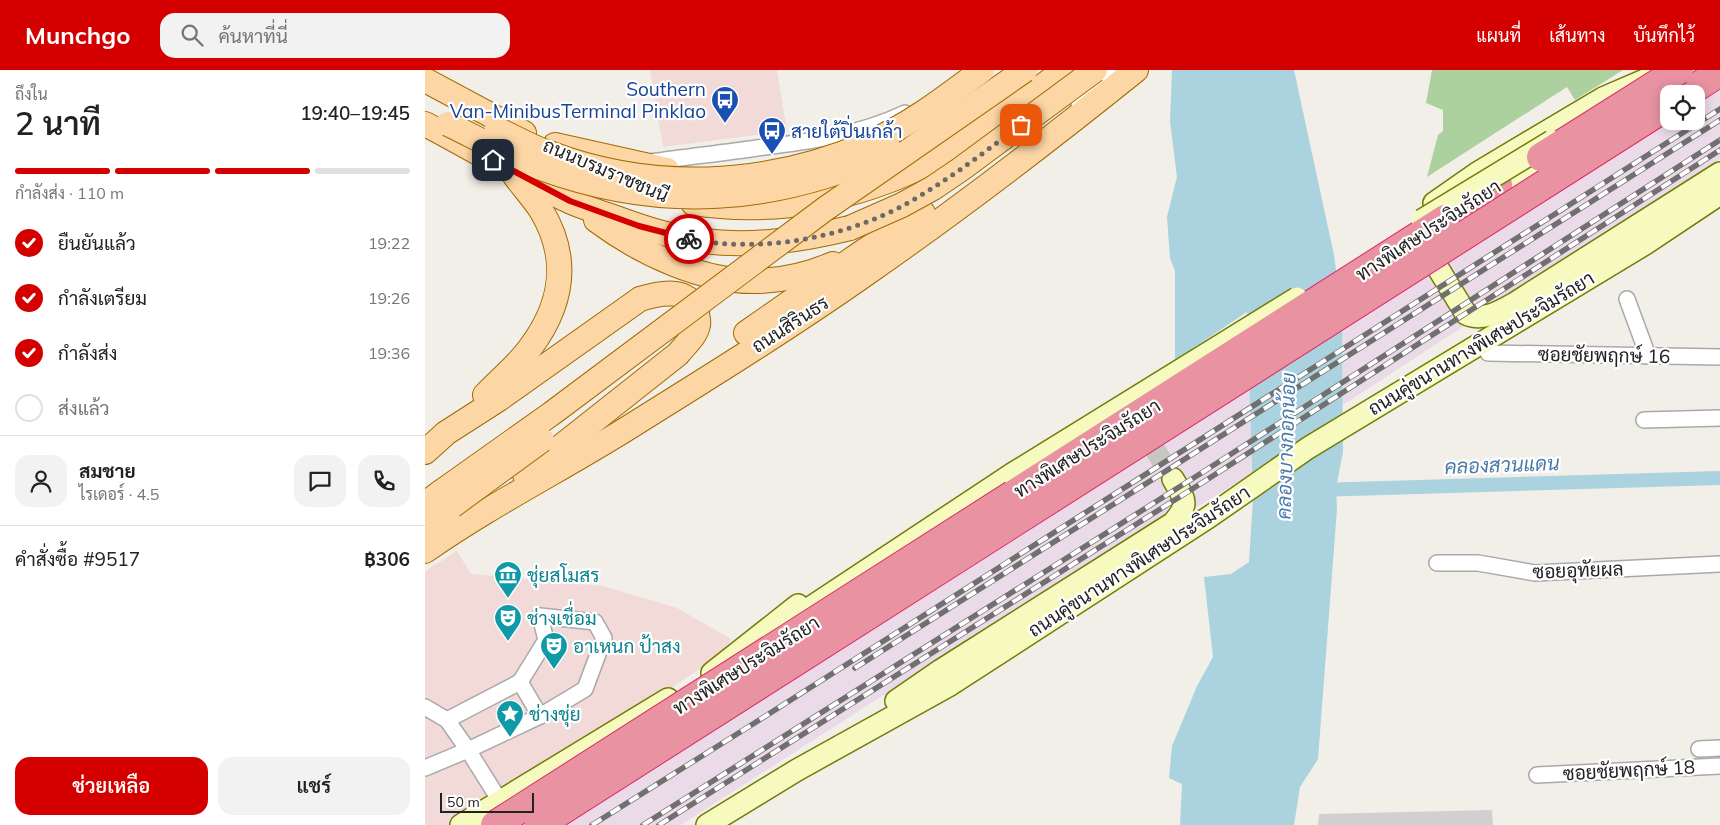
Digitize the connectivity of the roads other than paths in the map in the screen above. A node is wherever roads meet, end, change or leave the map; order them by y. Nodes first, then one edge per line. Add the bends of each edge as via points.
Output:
1 (1013, 70) edge
2 (1025, 70) edge
3 (1049, 70) edge
4 (1065, 70) edge
5 (1073, 70) edge
6 (1095, 70) edge
7 (1112, 70) edge
8 (1136, 70) edge
9 (1653, 70) edge
10 (1669, 70) edge
11 (1680, 70) edge
12 (1706, 70) edge
13 (970, 71) edge
14 (1720, 72) edge
15 (425, 80) edge
16 (1700, 85) edge
17 (425, 93) edge
18 (1078, 101) junction
19 (425, 111) edge
20 (1660, 111) edge
21 (955, 114) junction
22 (425, 124) edge
23 (540, 142) junction
24 (1541, 157) junction
25 (1720, 162) edge
26 (637, 164) junction
27 (510, 170) junction
28 (1720, 173) edge
29 (1720, 194) edge
30 (570, 201) junction
31 (864, 263) junction
32 (1627, 299) dead end
33 (1488, 353) dead end
34 (1648, 356) junction
35 (1720, 357) edge
36 (1720, 418) edge
37 (1644, 420) dead end
38 (446, 433) junction
39 (1151, 443) tunnel mouth
40 (425, 452) edge
41 (1173, 479) tunnel mouth
42 (445, 507) edge
43 (425, 526) edge
44 (425, 551) edge
45 (1437, 563) dead end
46 (1720, 564) edge
47 (712, 673) junction
48 (521, 682) junction
49 (425, 707) edge
50 (539, 716) junction
51 (447, 720) junction
52 (1720, 748) edge
53 (1699, 749) dead end
54 (468, 750) junction
55 (1720, 766) edge
56 (425, 768) edge
57 (797, 770) junction
58 (1537, 775) dead end
59 (497, 813) edge
60 (461, 825) edge
61 (539, 825) edge
62 (707, 825) edge

1 - 21 main road
2 - 42 main road, ถนนสิรินธร, bridge via 825,209 551,414
3 - 26 main road via 968,124 894,165 817,187 737,184
4 - 23 main road, ถนนบรมราชชนนี, bridge via 962,144 933,160 869,186 817,202 724,207 670,199 617,179
5 - 18 main road via 1077,76
6 - 30 main road, ถนนบรมราชชนนี, bridge via 933,188 902,206 850,228 788,241 731,244 702,241 639,226
7 - 18 street
8 - 31 main road, ถนนสิรินธร via 1057,133
9 - 24 highway, bridge
10 - 28 main road via 1603,98 1439,199 1425,213 1420,225 1433,260 1466,314 1480,317 1495,313
11 - 24 highway, ทางพิเศษประจิมรัถยา, bridge
11 - 47 main road, bridge via 1603,110 1012,474
12 - 25 main road via 1456,222 1441,232 1436,240 1436,250 1472,307 1486,309
13 - 17 main road, bridge via 940,102 864,145 772,173 695,180 634,175 577,163 548,153
13 - 26 street via 929,101 893,119 857,131 785,145
14 - 16 highway
15 - 23 main road, ถนนบรมราชชนนี
18 - 31 main road via 937,204
19 - 21 main road, bridge via 539,168 616,190 678,197 739,194 786,187 827,176 907,144
20 - 61 highway, ทางพิเศษประจิมรัถยา, bridge
21 - 42 main road, bridge via 907,164 622,381
22 - 27 main road, ถนนบรมราชชนนี
23 - 26 main road
24 - 59 highway, ทางพิเศษประจิมรัถยา, bridge
27 - 30 main road, ถนนบรมราชชนนี
27 - 38 main road via 540,208 550,227 560,266 557,296 530,349
29 - 57 main road, ถนนคู่ขนานทางพิเศษประจิมรัถยา via 1645,244 1308,448 1209,517 950,685
30 - 31 main road via 637,246 669,262 723,278 758,281 787,278
31 - 42 main road, ถนนสิรินธร via 632,426 586,454
32 - 34 street
33 - 34 street, ซอยชัยพฤกษ์ 16
34 - 35 street, ซอยชัยพฤกษ์ 16
36 - 37 street
38 - 40 main road
38 - 42 main road via 640,299 658,293 677,294 687,297 695,306 698,325 678,354
39 - 47 main road via 1125,407 1116,404 1103,406 803,601
41 - 57 main road via 1184,500 1183,511 1173,523 941,670
42 - 43 main road
42 - 44 main road, ถนนสิรินธร
45 - 46 street, ซอยอุทัยผล via 1491,565 1535,573
47 - 59 main road
48 - 50 street
48 - 50 street via 546,640 540,616 595,622 604,638 585,689
48 - 51 street
49 - 51 street
50 - 54 street
51 - 54 street
52 - 53 street, ซอยชัยพฤกษ์ 18
54 - 56 street
54 - 59 street
55 - 58 street, ซอยชัยพฤกษ์ 18
57 - 62 main road, ถนนคู่ขนานทางพิเศษประจิมรัถยา
59 - 60 main road

